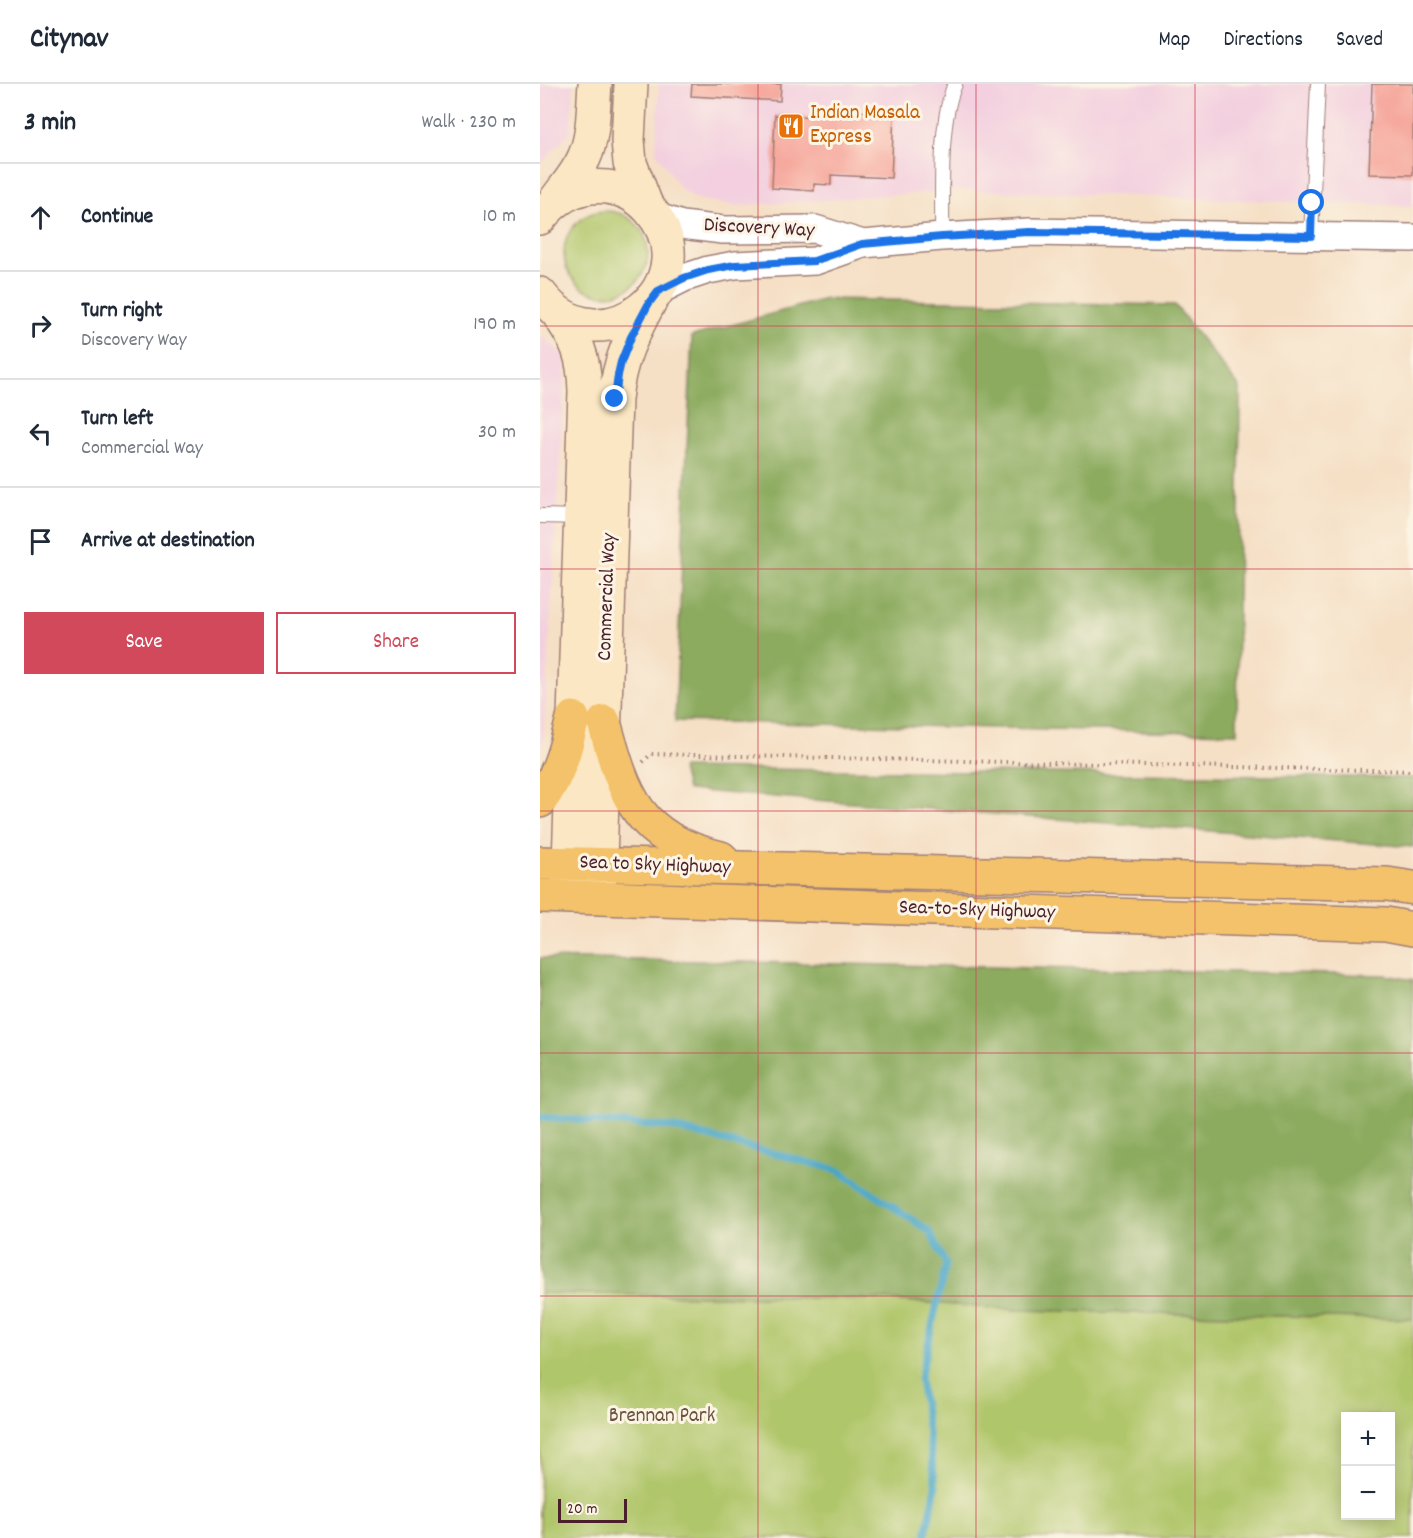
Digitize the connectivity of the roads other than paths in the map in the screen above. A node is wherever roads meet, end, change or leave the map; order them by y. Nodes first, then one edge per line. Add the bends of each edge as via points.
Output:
1 (596, 84) edge
2 (632, 84) edge
3 (955, 84) edge
4 (1318, 84) edge
5 (651, 211) junction
6 (544, 213) edge
7 (1311, 236) junction
8 (942, 237) junction
9 (1413, 238) edge
10 (862, 244) junction
11 (654, 297) junction
12 (548, 303) edge
13 (540, 516) edge
14 (581, 518) junction
15 (589, 720) junction
16 (540, 801) edge
17 (570, 864) edge
18 (770, 869) junction
19 (1413, 888) edge
20 (569, 897) edge
21 (1413, 929) edge

1 - 6 street via 584,158
2 - 5 street via 630,163
3 - 8 lane via 944,131
4 - 7 lane
5 - 6 street via 632,195 616,188 595,186 574,190
5 - 10 street, Discovery Way via 682,225 723,230 814,229
5 - 11 street, Commercial Way via 663,229 668,248 667,268
7 - 8 street, Discovery Way via 1029,232
7 - 9 street, Discovery Way
8 - 10 street, Discovery Way
10 - 11 street, Discovery Way via 814,261 708,270 684,278
11 - 12 street via 626,320 602,326 582,324
11 - 15 street, Commercial Way via 631,337 618,375
12 - 14 street, Commercial Way via 576,340 585,374
13 - 14 lane
14 - 15 street, Commercial Way
15 - 16 highway via 565,753
15 - 17 street, Commercial Way
15 - 18 highway via 629,798 660,834 710,855
17 - 18 highway, Sea to Sky Highway
17 - 20 street, Commercial Way
18 - 19 highway, Sea-to-Sky Highway via 1387,884
20 - 21 highway, Sea-to-Sky Highway via 1386,924

